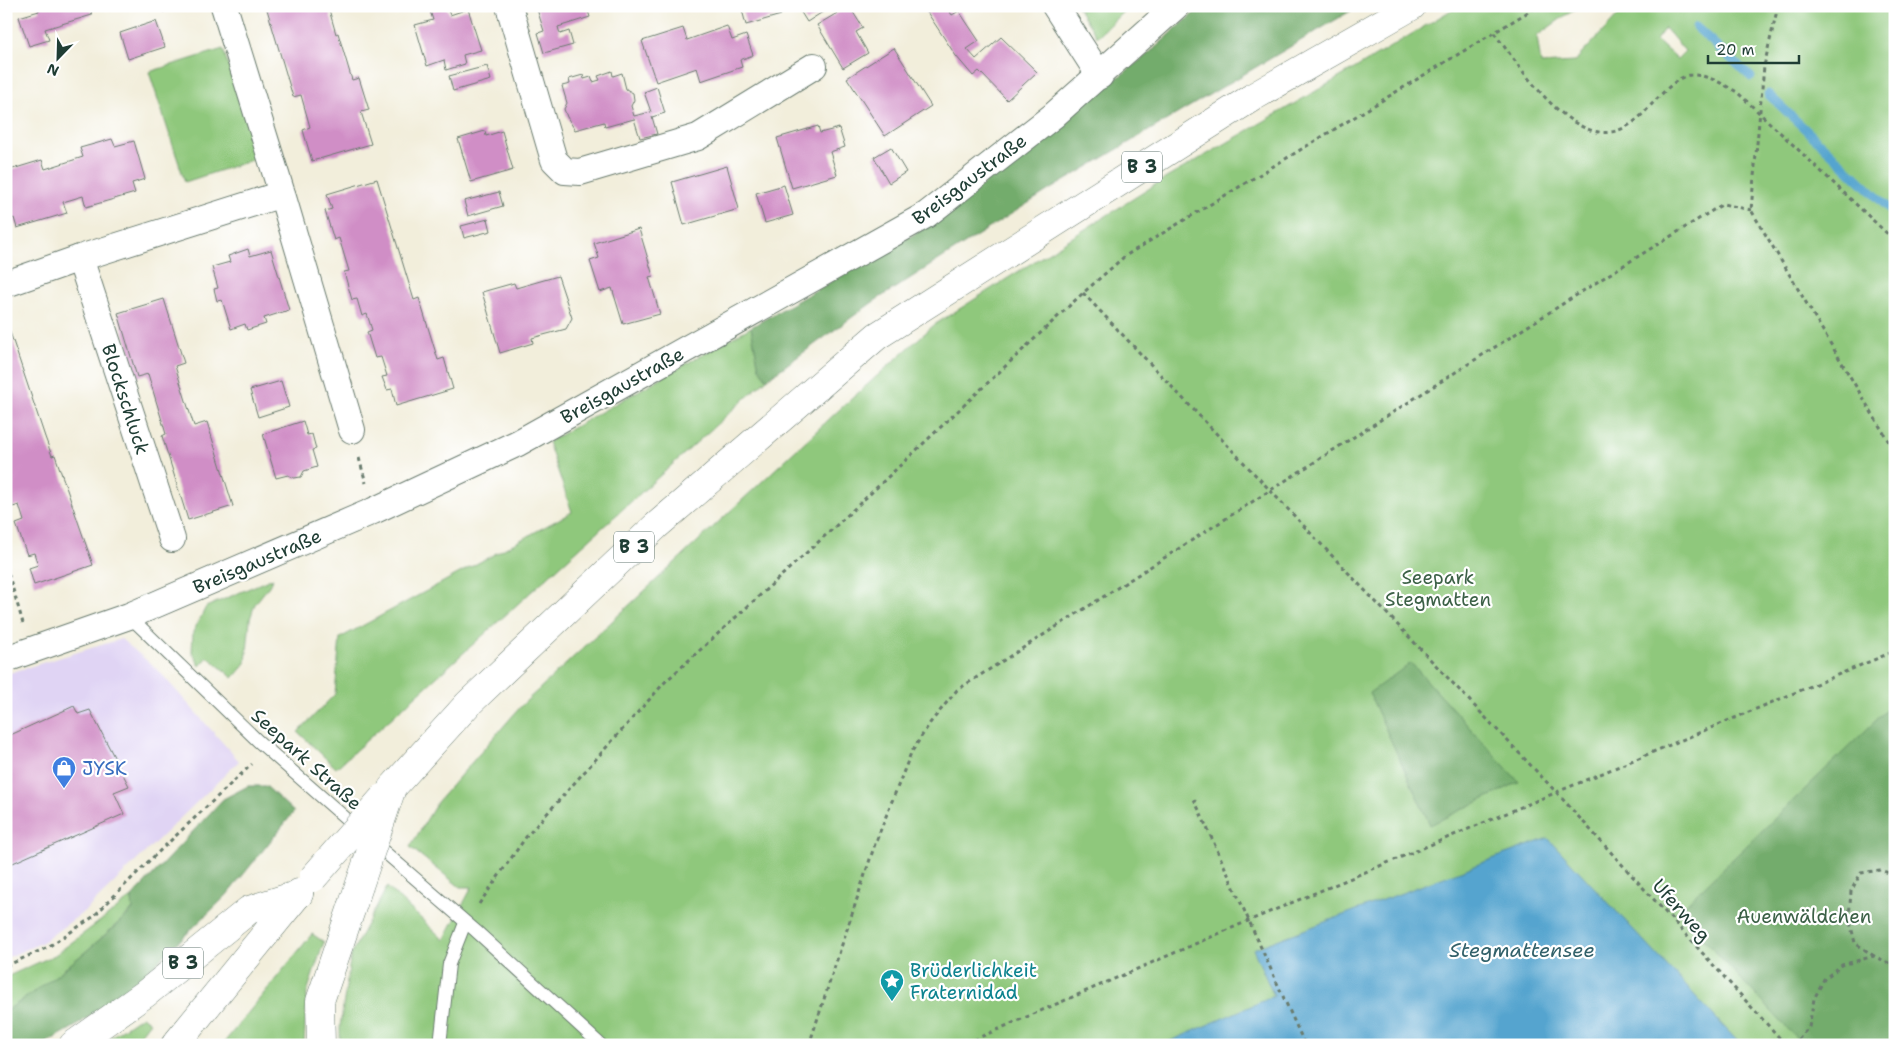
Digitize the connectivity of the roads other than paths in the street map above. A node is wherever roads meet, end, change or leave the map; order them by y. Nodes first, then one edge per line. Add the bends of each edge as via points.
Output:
1 (224, 6) edge
2 (509, 6) edge
3 (1055, 6) edge
4 (1176, 6) edge
5 (1412, 6) edge
6 (814, 66) dead end
7 (1100, 76) junction
8 (282, 194) junction
9 (80, 258) junction
10 (6, 284) edge
11 (352, 430) road end
12 (172, 539) dead end
13 (129, 616) junction
14 (6, 658) edge
15 (398, 781) junction
16 (306, 886) junction
17 (465, 923) junction
18 (73, 1045) edge
19 (175, 1045) edge
20 (321, 1045) edge
21 (440, 1045) edge
22 (601, 1045) edge

1 - 8 street
2 - 6 street via 554,160 565,171 580,172 698,137
3 - 7 street
4 - 7 street, Breisgaustraße
5 - 15 main road, B 3 via 1253,97 877,336 656,526 468,704
7 - 13 street, Breisgaustraße via 926,215 518,443 373,511
8 - 9 street
8 - 11 street
9 - 10 street
9 - 12 street, Blockschluck
13 - 14 street, Breisgaustraße
13 - 17 lane, Seepark Straße via 267,750
15 - 16 main road, B 3, bridge
15 - 20 main road, B 3, bridge via 320,1001
16 - 18 main road, B 3 via 249,910 145,994
16 - 19 main road, B 3
17 - 21 lane via 449,964
17 - 22 lane, Seepark Straße

